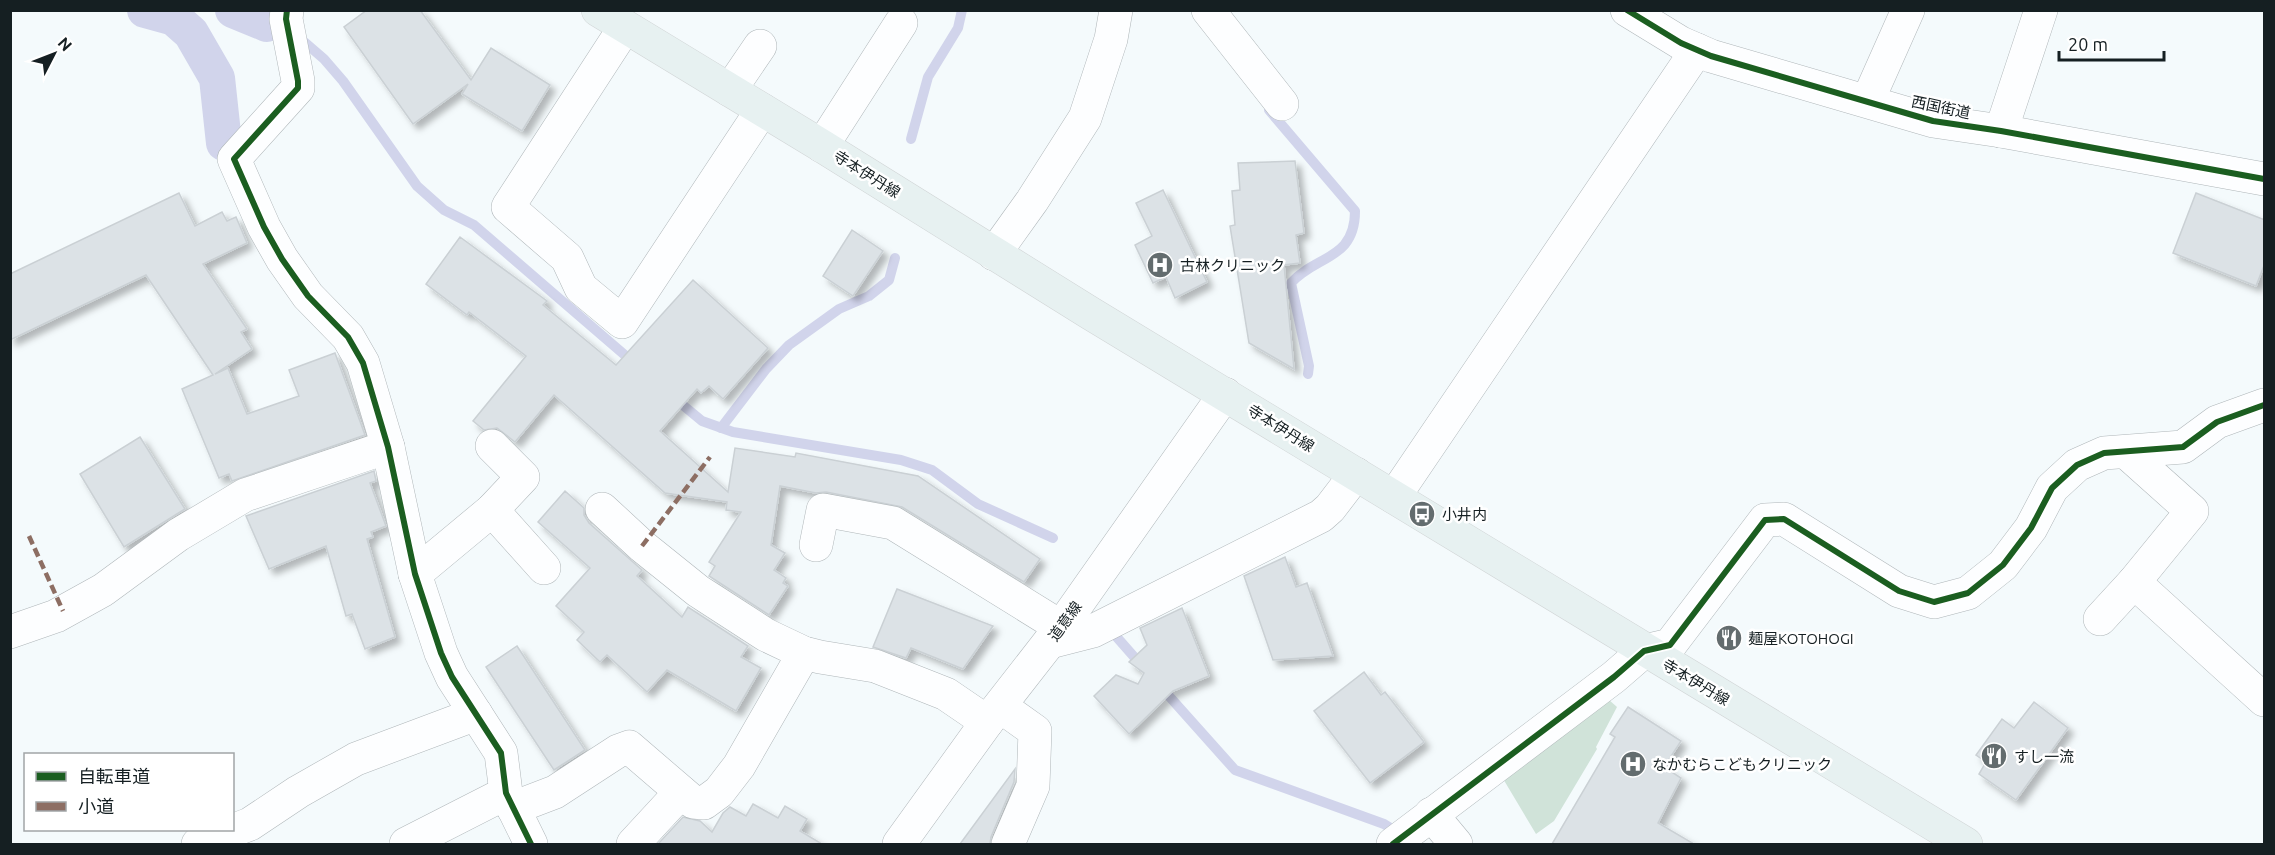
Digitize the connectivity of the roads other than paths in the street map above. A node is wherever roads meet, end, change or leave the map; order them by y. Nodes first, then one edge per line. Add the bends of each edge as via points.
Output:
1 (287, 10) edge
2 (1116, 10) edge
3 (1208, 10) edge
4 (1628, 10) edge
5 (1908, 10) edge
6 (2041, 10) edge
7 (611, 19) edge
8 (901, 23) dead end
9 (759, 46) dead end
10 (1697, 50) junction
11 (730, 90) junction
12 (1868, 100) junction
13 (1282, 104) dead end
14 (762, 110) junction
15 (2001, 131) junction
16 (822, 146) junction
17 (2265, 179) edge
18 (994, 254) junction
19 (1225, 394) junction
20 (2265, 405) edge
21 (492, 446) dead end
22 (388, 447) junction
23 (2126, 452) junction
24 (1356, 474) junction
25 (1394, 497) junction
26 (602, 509) dead end
27 (492, 510) junction
28 (816, 545) dead end
29 (544, 567) dead end
30 (415, 574) junction
31 (2134, 582) junction
32 (2100, 619) dead end
33 (10, 632) edge
34 (1056, 634) junction
35 (1644, 651) junction
36 (804, 652) junction
37 (2265, 700) edge
38 (476, 714) junction
39 (994, 714) junction
40 (681, 792) junction
41 (509, 800) junction
42 (1431, 814) junction
43 (234, 830) edge
44 (232, 831) edge
45 (198, 844) edge
46 (406, 844) edge
47 (531, 844) edge
48 (633, 844) edge
49 (899, 844) edge
50 (1008, 844) edge
51 (1393, 844) edge
52 (1456, 844) edge
53 (1966, 844) edge

1 - 22 street via 298,88 234,159 264,227 297,283 356,350 369,379
2 - 18 street via 1111,39 1085,118
3 - 13 street
4 - 10 street, 西国街道
5 - 12 street
6 - 15 street
7 - 11 main road, 寺本伊丹線
7 - 14 street via 508,207 567,258 580,288 622,322
8 - 16 street
9 - 11 street
10 - 12 street, 西国街道
10 - 25 street
11 - 14 main road, 寺本伊丹線
12 - 15 street, 西国街道 via 1933,121
14 - 16 main road, 寺本伊丹線
15 - 17 street, 西国街道
16 - 18 main road, 寺本伊丹線
18 - 19 main road, 寺本伊丹線
19 - 24 main road, 寺本伊丹線
19 - 34 street, 道意線
20 - 23 street via 2217,422 2182,447
21 - 27 street via 523,477
22 - 30 street
22 - 33 street via 245,495 178,535 104,590 56,615
23 - 31 street via 2192,511
23 - 35 street via 2104,453 2077,465 2052,488 2031,528 2003,565 1968,593 1934,602 1899,591 1784,519 1765,520 1670,645
24 - 25 main road, 寺本伊丹線
24 - 34 street via 1321,516 1093,631
25 - 35 main road, 寺本伊丹線
26 - 36 street via 707,598 766,635
27 - 29 street
27 - 30 street
28 - 34 street via 823,510 893,523
30 - 38 street via 441,653
31 - 32 street
31 - 37 street
34 - 39 street, 道意線
35 - 42 street
35 - 53 main road, 寺本伊丹線
36 - 39 street via 875,666
36 - 40 street via 739,766 719,792 704,803 693,802
38 - 41 street via 501,753
38 - 43 street via 356,759
39 - 49 street, 道意線
39 - 50 street via 1035,731 1033,786
40 - 41 street via 629,747 555,792
40 - 48 street
41 - 46 street
41 - 47 street
42 - 51 street
42 - 52 street
44 - 45 street

